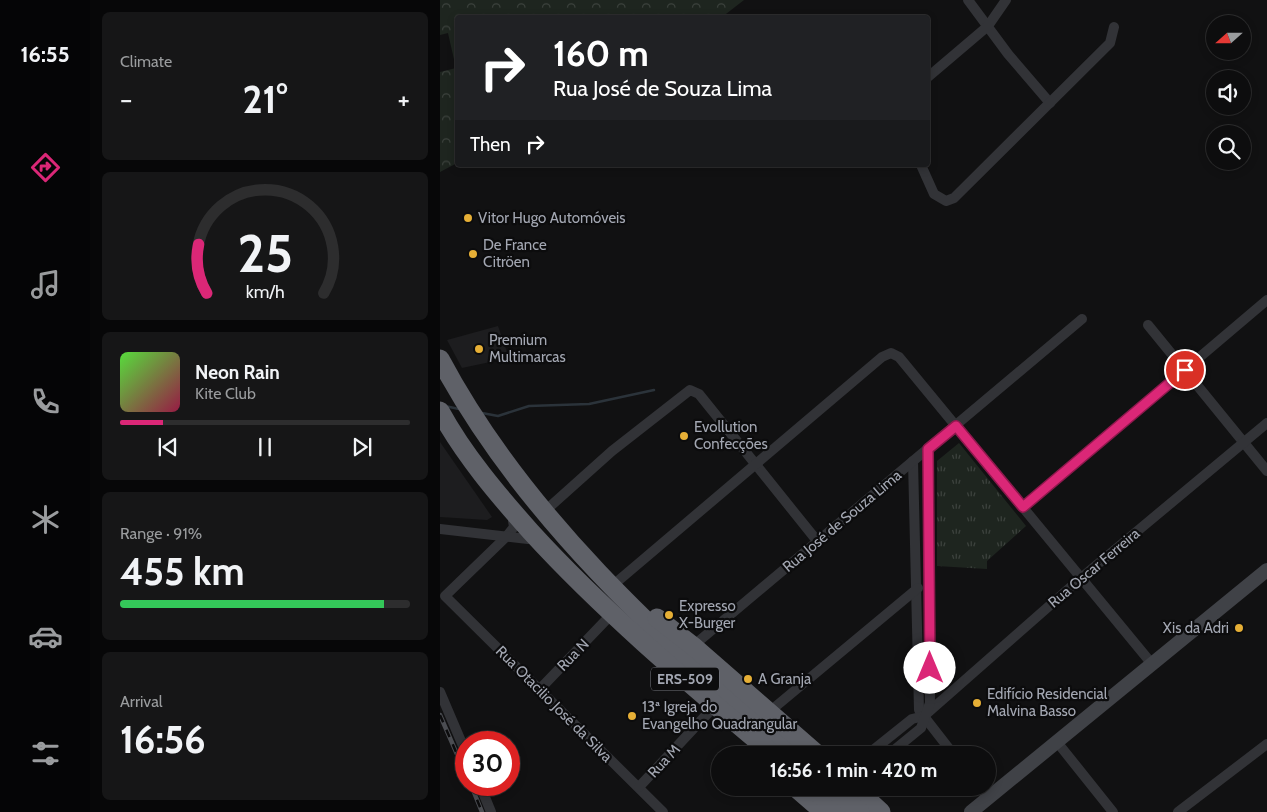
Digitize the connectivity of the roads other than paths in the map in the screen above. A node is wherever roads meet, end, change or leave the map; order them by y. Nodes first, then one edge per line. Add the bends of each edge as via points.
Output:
1 (968, 0) edge
2 (1006, 0) edge
3 (988, 26) junction
4 (1114, 27) dead end
5 (930, 75) edge
6 (1050, 103) junction
7 (922, 167) edge
8 (1267, 300) edge
9 (1082, 319) dead end
10 (1148, 325) dead end
11 (440, 359) edge
12 (1185, 370) junction
13 (446, 374) edge
14 (440, 411) edge
15 (1267, 423) edge
16 (956, 426) junction
17 (1244, 442) junction
18 (928, 449) junction
19 (913, 461) junction
20 (756, 464) junction
21 (1267, 471) edge
22 (1023, 507) junction
23 (545, 511) junction
24 (509, 522) junction
25 (440, 529) edge
26 (480, 534) junction
27 (818, 542) junction
28 (490, 552) junction
29 (1267, 570) edge
30 (1081, 578) junction
31 (929, 580) junction
32 (612, 586) junction
33 (916, 590) junction
34 (626, 600) junction
35 (606, 620) junction
36 (693, 646) junction
37 (1152, 664) junction
38 (540, 689) junction
39 (440, 692) edge
40 (709, 712) junction
41 (769, 712) junction
42 (924, 716) junction
43 (457, 731) edge
44 (1057, 742) junction
45 (1267, 744) edge
46 (749, 746) edge
47 (764, 746) edge
48 (784, 746) edge
49 (808, 746) edge
50 (879, 746) edge
51 (899, 746) edge
52 (947, 746) edge
53 (996, 785) edge
54 (638, 787) junction
55 (484, 796) edge
56 (841, 796) edge
57 (864, 796) edge
58 (982, 796) edge
59 (814, 804) edge
60 (491, 812) edge
61 (663, 812) edge
62 (841, 812) edge
63 (860, 812) edge
64 (881, 812) edge
65 (971, 812) edge
66 (1113, 812) edge
67 (1178, 812) edge

1 - 3 street
2 - 3 street
3 - 5 street
3 - 6 street
4 - 6 street via 1110,43
6 - 7 street via 954,198 946,202 934,194
8 - 12 street
9 - 16 street, Rua José de Souza Lima
10 - 12 street
11 - 13 highway, ERS-509
12 - 17 street
12 - 22 street
13 - 23 highway, ERS-509 via 502,458
14 - 24 highway, ERS-509
15 - 17 street, Rua Oscar Ferreira
16 - 18 street, Rua José de Souza Lima
16 - 20 street via 899,357 891,353 882,357
16 - 22 street
17 - 21 street
17 - 30 street, Rua Oscar Ferreira
18 - 19 street, Rua José de Souza Lima
18 - 31 street
19 - 27 street, Rua José de Souza Lima
19 - 33 street
20 - 23 street via 699,394 690,390 612,451
20 - 27 street
20 - 32 street
22 - 30 street
23 - 32 highway, ERS-509
24 - 26 street
24 - 28 street
24 - 35 highway, ERS-509
24 - 47 highway, ERS-509
25 - 26 street
26 - 28 street
27 - 36 street, Rua José de Souza Lima
28 - 38 street, Rua Otacilio José da Silva via 446,596
29 - 37 street
30 - 37 street
30 - 42 street, Rua Oscar Ferreira
31 - 33 street
31 - 42 street via 930,703
32 - 34 highway, ERS-509
33 - 41 street
33 - 42 street via 918,710
34 - 36 highway, ERS-509
34 - 48 highway, ERS-509 via 696,670
35 - 38 street, Rua N
35 - 40 highway, ERS-509
36 - 41 highway, ERS-509
37 - 44 street
38 - 54 street, Rua Otacilio José da Silva
39 - 43 street
40 - 46 highway, ERS-509
40 - 54 street, Rua M
41 - 49 highway, ERS-509
42 - 50 street via 912,719
42 - 51 street via 921,728
42 - 52 street
44 - 53 street
44 - 66 street
45 - 67 street
54 - 61 street, Rua Otacilio José da Silva
55 - 60 street
56 - 63 highway
57 - 64 highway
58 - 65 street
59 - 62 highway

